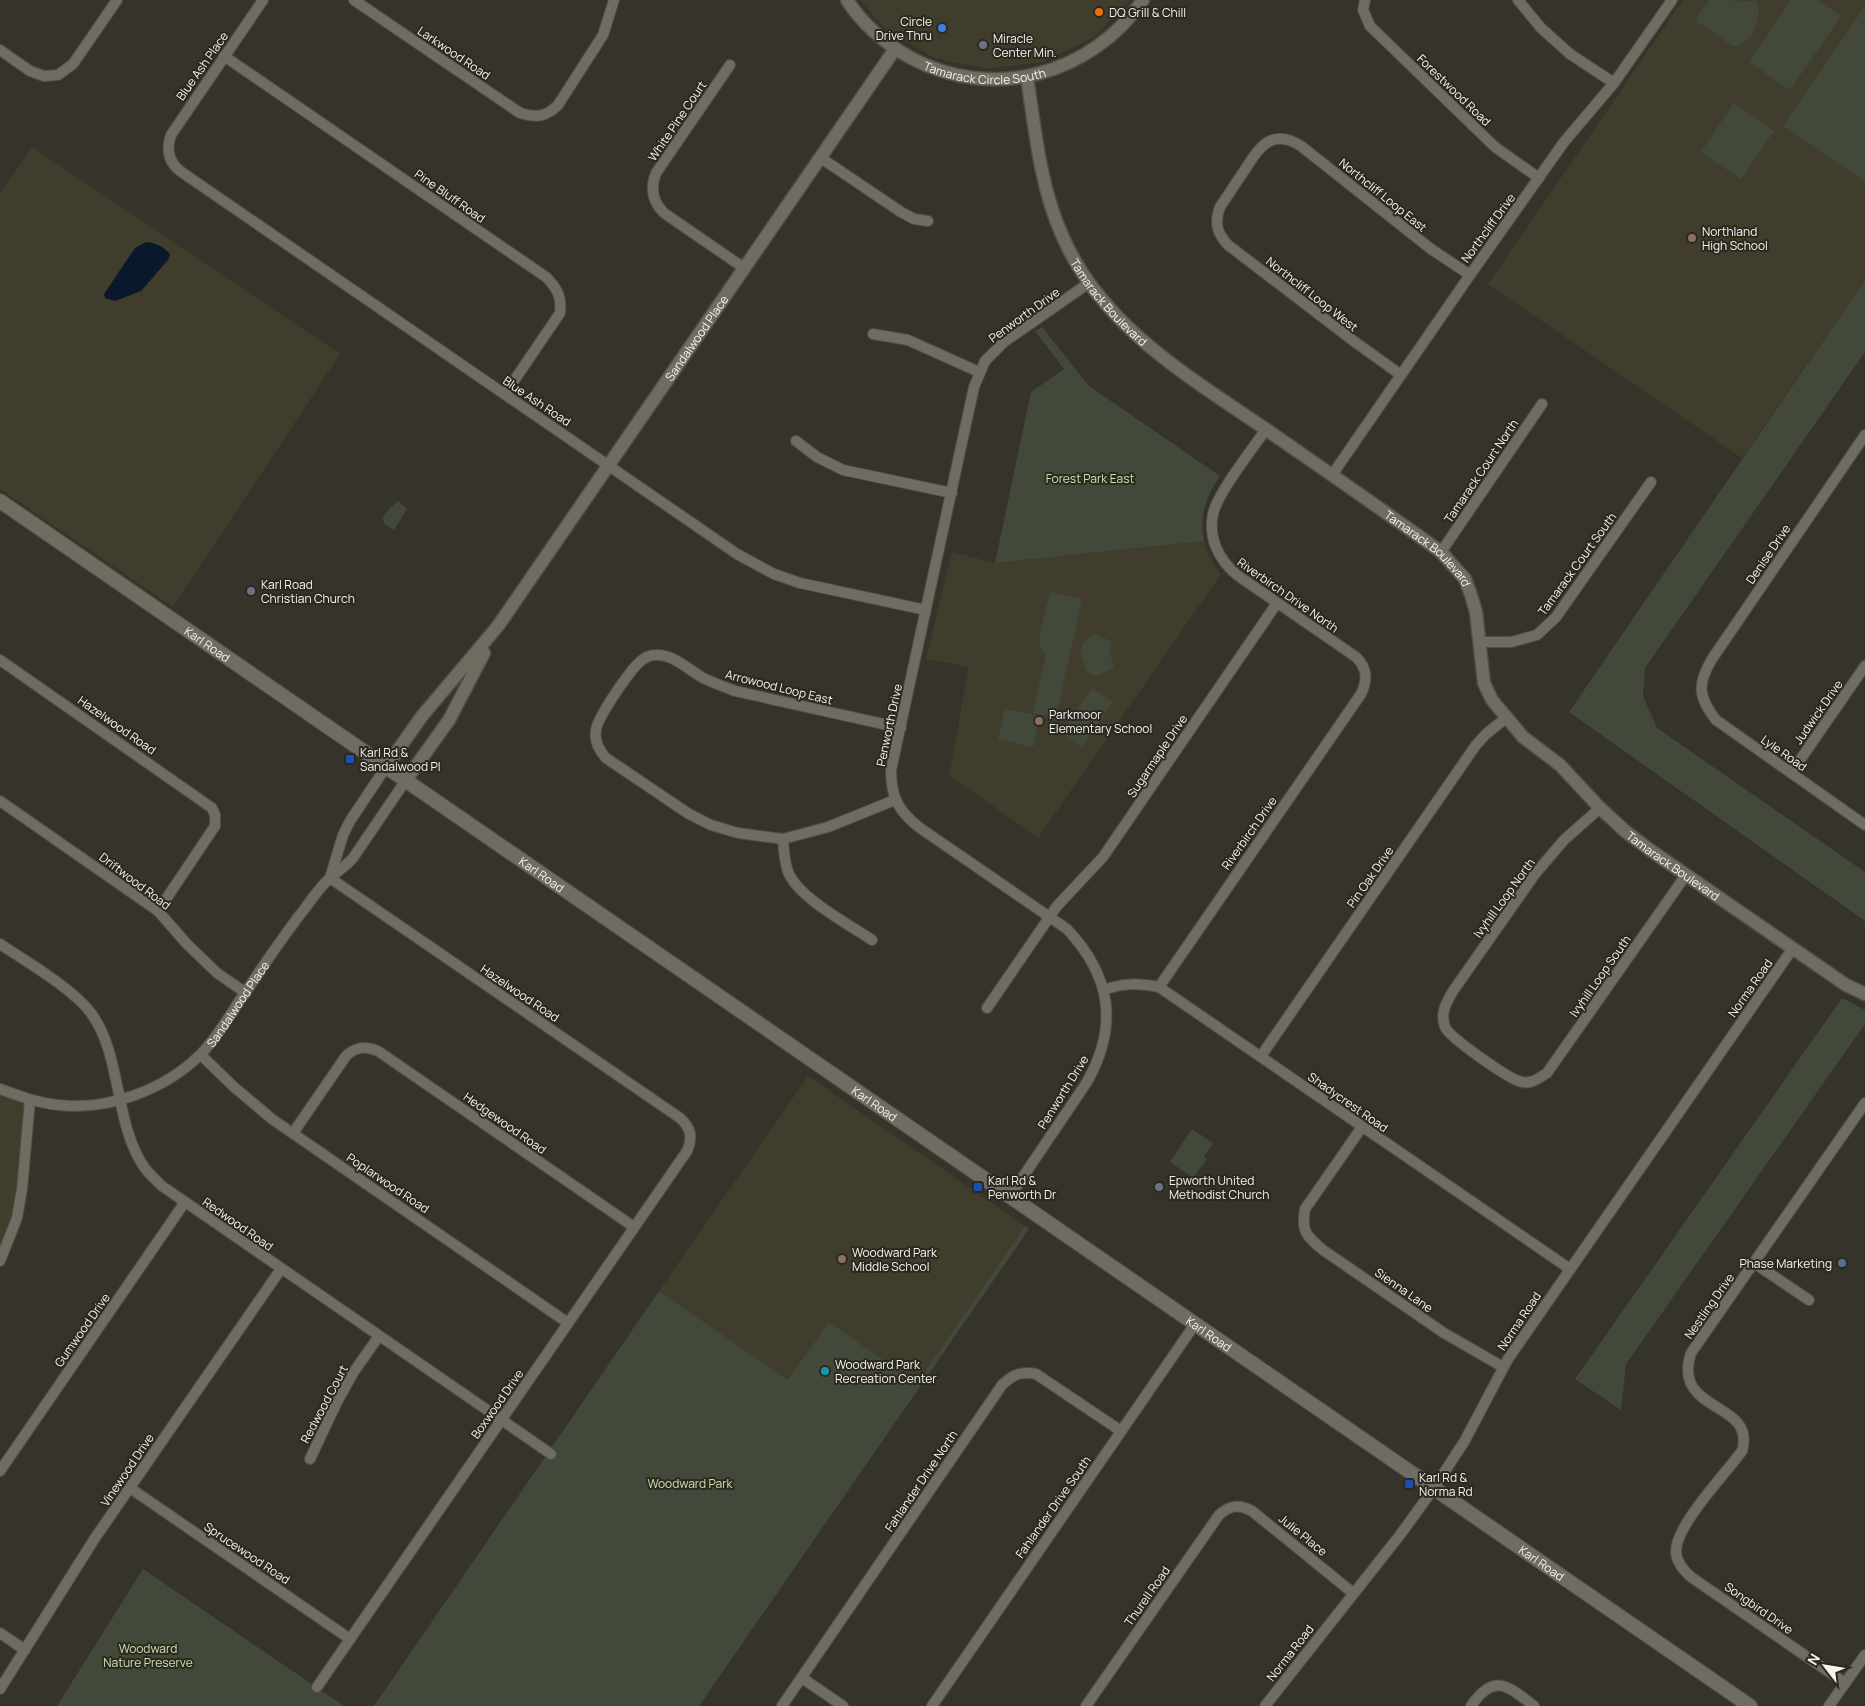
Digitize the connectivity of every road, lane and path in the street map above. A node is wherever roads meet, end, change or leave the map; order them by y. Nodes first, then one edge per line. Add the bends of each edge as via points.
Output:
1 (117, 0) edge
2 (262, 0) edge
3 (354, 0) edge
4 (614, 0) edge
5 (847, 0) edge
6 (1143, 0) edge
7 (1518, 0) edge
8 (1672, 0) edge
9 (1364, 5) edge
10 (895, 49) junction
11 (0, 50) edge
12 (224, 56) junction
13 (730, 65) dead end
14 (1027, 77) junction
15 (1614, 83) junction
16 (1279, 138) joint
17 (168, 150) joint
18 (821, 158) junction
19 (1539, 178) junction
20 (928, 221) dead end
21 (744, 268) junction
22 (1470, 275) junction
23 (1089, 283) junction
24 (873, 334) dead end
25 (979, 372) junction
26 (1401, 375) junction
27 (505, 394) junction
28 (1542, 404) dead end
29 (1266, 429) junction
30 (1865, 435) edge
31 (796, 441) dead end
32 (608, 466) junction
33 (1332, 475) junction
34 (1651, 482) dead end
35 (952, 493) junction
36 (0, 501) edge
37 (1441, 552) junction
38 (1277, 602) junction
39 (926, 610) junction
40 (498, 626) junction
41 (1479, 642) junction
42 (0, 660) edge
43 (1865, 666) edge
44 (1701, 691) joint
45 (1360, 694) joint
46 (1506, 718) junction
47 (901, 728) junction
48 (386, 767) junction
49 (1791, 773) junction
50 (406, 780) junction
51 (895, 800) junction
52 (0, 801) edge
53 (1600, 808) junction
54 (1865, 825) edge
55 (783, 839) junction
56 (1686, 875) junction
57 (330, 878) junction
58 (158, 911) junction
59 (1050, 917) junction
60 (872, 940) dead end
61 (0, 944) edge
62 (1794, 948) junction
63 (1159, 987) junction
64 (1103, 990) junction
65 (246, 993) junction
66 (1865, 994) edge
67 (987, 1008) dead end
68 (200, 1055) junction
69 (1262, 1056) junction
70 (1528, 1082) joint
71 (0, 1089) edge
72 (30, 1100) junction
73 (120, 1101) junction
74 (1863, 1110) edge
75 (1362, 1127) junction
76 (292, 1133) junction
77 (691, 1133) joint
78 (1010, 1196) junction
79 (185, 1202) junction
80 (634, 1227) junction
81 (0, 1261) edge
82 (1754, 1263) junction
83 (280, 1269) junction
84 (1570, 1269) junction
85 (1809, 1300) dead end
86 (568, 1323) junction
87 (1195, 1324) junction
88 (379, 1336) junction
89 (1503, 1367) junction
90 (501, 1420) junction
91 (1121, 1431) junction
92 (551, 1454) dead end
93 (310, 1459) dead end
94 (0, 1471) edge
95 (130, 1488) junction
96 (1434, 1488) junction
97 (1233, 1506) joint
98 (1677, 1542) joint
99 (1353, 1592) junction
100 (0, 1633) edge
101 (350, 1639) junction
102 (25, 1650) junction
103 (1865, 1655) edge
104 (802, 1678) junction
105 (1845, 1683) junction
106 (317, 1688) dead end
107 (0, 1689) edge
108 (782, 1706) edge
109 (843, 1706) edge
110 (932, 1706) edge
111 (1086, 1706) edge
112 (1265, 1706) edge
113 (1471, 1706) edge
114 (1534, 1706) edge
115 (1750, 1706) edge
116 (1829, 1706) edge

1 - 11 street via 73,64 58,75 37,74
2 - 12 street, Blue Ash Place
3 - 4 street, Larkwood Road via 520,113 531,117 543,116 558,105 604,35
5 - 10 street, Tamarack Circle South via 872,31
6 - 14 street, Tamarack Circle South via 1112,36 1086,54
7 - 15 street via 1541,28 1570,54
8 - 15 street, Northcliff Drive
9 - 19 street, Forestwood Road via 1370,26 1495,147
10 - 14 street, Tamarack Circle South via 955,75 992,80
10 - 18 street, Sandalwood Place
12 - 17 street, Blue Ash Place via 175,126
12 - 27 street, Pine Bluff Road via 546,277 557,288 560,313
13 - 21 street, White Pine Court via 656,173 652,188 655,202 664,213
14 - 23 street, Tamarack Boulevard via 1051,204 1062,236
15 - 19 street, Northcliff Drive via 1564,142
16 - 22 street, Northcliff Loop East via 1301,146 1431,249
16 - 26 street, Northcliff Loop West via 1258,150 1220,207 1216,216 1220,236
17 - 27 street, Blue Ash Road via 180,172
18 - 20 street via 901,212
18 - 21 street, Sandalwood Place
19 - 22 street, Northcliff Drive
21 - 32 street, Sandalwood Place
22 - 26 street, Northcliff Drive
23 - 25 street, Penworth Drive via 1004,342
23 - 29 street, Tamarack Boulevard via 1103,302 1153,351
24 - 25 street via 908,340
25 - 35 street, Penworth Drive
26 - 33 street, Northcliff Drive
27 - 32 street, Blue Ash Road
28 - 37 street, Tamarack Court North
29 - 33 street, Tamarack Boulevard
29 - 38 street, Riverbirch Drive North via 1221,495 1213,514 1212,534 1226,566
30 - 44 street, Denise Drive via 1712,659 1703,674
31 - 35 street via 817,457 843,470
32 - 39 street, Blue Ash Road via 737,554 774,574 800,583
32 - 40 street, Sandalwood Place
33 - 37 street, Tamarack Boulevard
34 - 41 street, Tamarack Court South via 1556,617 1537,635 1511,642
35 - 39 street, Penworth Drive
36 - 48 main road, Karl Road
37 - 41 street, Tamarack Boulevard via 1464,580 1476,612
38 - 45 street, Riverbirch Drive North via 1363,664 1365,685
38 - 59 street, Sugarmaple Drive via 1102,857
39 - 47 street, Penworth Drive
40 - 48 street, Sandalwood Place via 422,716
40 - 50 street, Sandalwood Place via 449,720
41 - 46 street, Tamarack Boulevard via 1484,683
42 - 58 street, Hazelwood Road via 212,808 215,826 210,836
43 - 49 street, Judwick Drive
44 - 49 street, Lyle Road via 1705,707 1716,720
45 - 63 street, Riverbirch Drive
46 - 53 street, Tamarack Boulevard via 1523,737 1560,765
46 - 69 street, Pin Oak Drive via 1476,745
47 - 51 street, Penworth Drive via 891,782
47 - 55 street, Arrowood Loop East via 735,691 711,682 674,659 657,655 649,656 633,668 596,729 596,742 606,758 689,814 711,825 738,834
48 - 50 main road, Karl Road
48 - 57 street, Sandalwood Place via 350,821
49 - 54 street, Lyle Road
50 - 57 street, Sandalwood Place via 353,858
50 - 78 main road, Karl Road
51 - 55 street via 828,827
51 - 59 street, Penworth Drive via 920,828
52 - 58 street, Driftwood Road
53 - 56 street, Tamarack Boulevard via 1625,831
53 - 70 street, Ivyhill Loop North via 1564,840 1535,874 1453,991 1443,1015 1445,1026 1455,1039 1510,1077
55 - 60 street via 790,874 802,891
56 - 62 street, Tamarack Boulevard
56 - 70 street, Ivyhill Loop South via 1556,1062 1547,1073
57 - 65 street, Sandalwood Place
57 - 77 street, Hazelwood Road via 680,1118
58 - 65 street, Driftwood Road via 217,973
59 - 64 street, Penworth Drive via 1067,929 1082,946 1095,966
59 - 67 street, Sugarmaple Drive
61 - 73 street, Redwood Road via 78,998 90,1012 106,1043
62 - 66 street, Tamarack Boulevard via 1846,986
62 - 84 street, Norma Road
63 - 64 street, Shadycrest Road via 1138,983
63 - 69 street, Shadycrest Road
64 - 78 street, Penworth Drive via 1105,1034 1096,1067
65 - 68 street, Sandalwood Place
68 - 73 street, Sandalwood Place via 158,1085
68 - 76 street, Poplarwood Road
69 - 75 street, Shadycrest Road
71 - 72 street, Sandalwood Place
72 - 73 street, Sandalwood Place via 84,1106
72 - 81 street via 17,1218
73 - 79 street, Redwood Road via 132,1143 144,1167 162,1186
74 - 82 street, Nestling Drive
75 - 84 street, Shadycrest Road
75 - 89 street, Sienna Lane via 1305,1209 1304,1231 1323,1250 1444,1333
76 - 80 street, Hedgewood Road via 346,1056 352,1050 369,1047
76 - 86 street, Poplarwood Road
77 - 80 street, Boxwood Drive via 687,1151
78 - 87 main road, Karl Road
79 - 83 street, Redwood Road
79 - 94 street, Gumwood Drive
80 - 86 street, Boxwood Drive
82 - 85 street
82 - 98 street, Nestling Drive via 1691,1353 1687,1364 1690,1385 1737,1421 1744,1444
83 - 88 street, Redwood Road
83 - 95 street, Vinewood Drive
84 - 89 street, Norma Road
86 - 90 street, Boxwood Drive
87 - 91 street, Fahlander Drive South
87 - 96 main road, Karl Road
88 - 90 street, Redwood Road
88 - 93 street, Redwood Court via 353,1373
89 - 96 street, Norma Road via 1478,1419
90 - 92 street, Redwood Road
90 - 101 street, Boxwood Drive
91 - 104 street, Fahlander Drive North via 1036,1374 1013,1375 1002,1385
91 - 110 street, Fahlander Drive South
95 - 101 street, Sprucewood Road
95 - 102 street, Vinewood Drive
96 - 99 street, Norma Road
96 - 115 main road, Karl Road
97 - 99 street, Julie Place via 1243,1506 1252,1511
97 - 111 street, Thurell Road via 1219,1515
98 - 105 street, Songbird Drive via 1676,1552 1682,1570
99 - 112 street, Norma Road
100 - 102 street
101 - 106 street, Boxwood Drive
102 - 107 street, Vinewood Drive
103 - 105 street
104 - 108 street, Fahlander Drive North
104 - 109 street
105 - 116 street
113 - 114 street via 1482,1691 1494,1685 1505,1686

